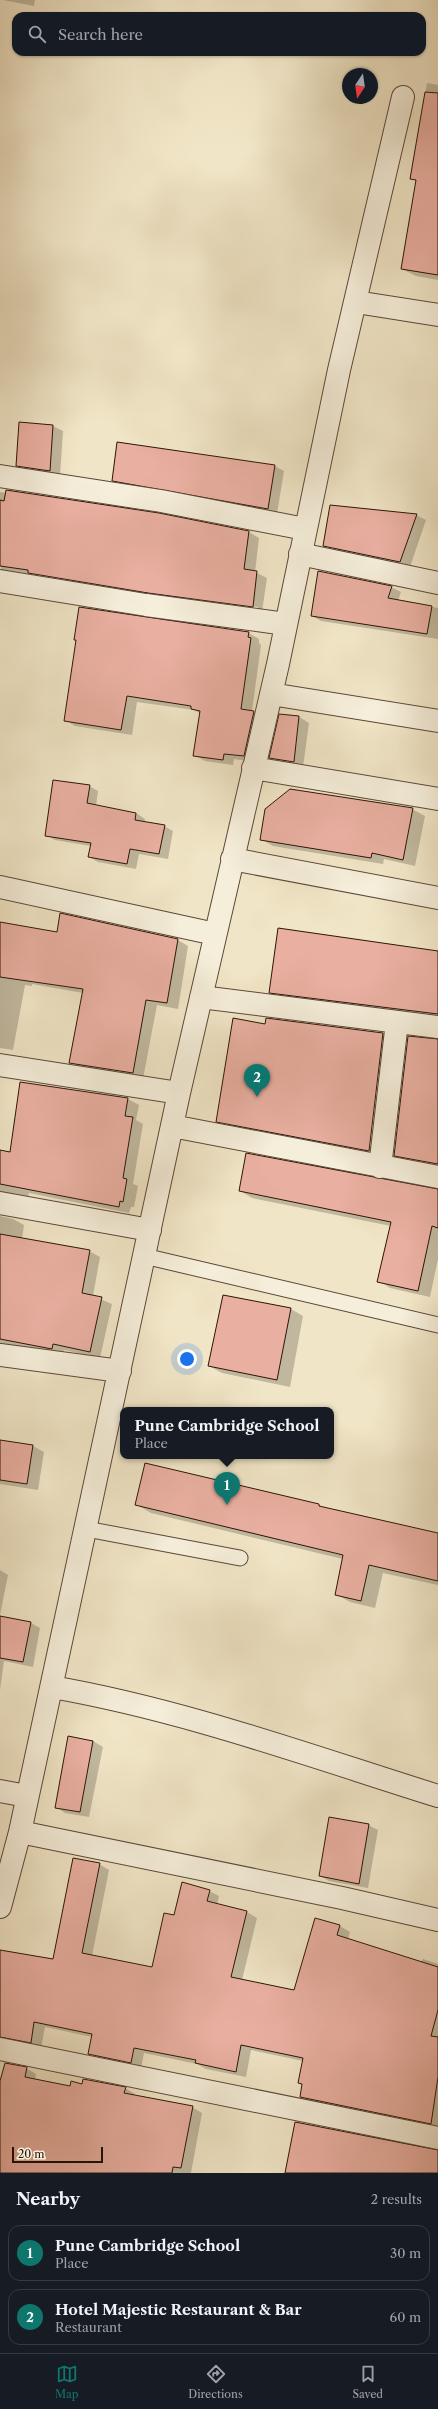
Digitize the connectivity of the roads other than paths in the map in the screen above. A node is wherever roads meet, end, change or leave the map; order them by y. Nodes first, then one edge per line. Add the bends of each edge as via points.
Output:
1 (403, 97) dead end
2 (356, 302) junction
3 (438, 316) edge
4 (0, 476) edge
5 (305, 530) junction
6 (300, 554) junction
7 (0, 581) edge
8 (438, 582) edge
9 (286, 624) junction
10 (271, 694) junction
11 (438, 721) edge
12 (253, 768) junction
13 (438, 799) edge
14 (232, 859) junction
15 (0, 887) edge
16 (438, 898) edge
17 (215, 934) junction
18 (201, 997) junction
19 (397, 1022) junction
20 (438, 1027) edge
21 (0, 1066) edge
22 (179, 1092) junction
23 (172, 1126) junction
24 (380, 1167) junction
25 (438, 1176) edge
26 (0, 1204) edge
27 (150, 1230) junction
28 (144, 1256) junction
29 (438, 1325) edge
30 (0, 1355) edge
31 (120, 1371) junction
32 (86, 1529) junction
33 (240, 1558) dead end
34 (52, 1687) junction
35 (0, 1791) edge
36 (27, 1796) junction
37 (438, 1796) edge
38 (20, 1832) junction
39 (0, 1907) edge
40 (438, 1920) edge
41 (0, 2049) edge
42 (438, 2138) edge

1 - 2 street
2 - 3 street
2 - 5 street
4 - 5 street via 161,501
5 - 6 street
6 - 8 street
6 - 9 street
7 - 9 street via 146,605
9 - 10 street
10 - 11 street
10 - 12 street
12 - 13 street
12 - 14 street
14 - 16 street
14 - 17 street
15 - 17 street
17 - 18 street
18 - 19 street
18 - 22 street
19 - 20 street
19 - 24 street
21 - 22 street
22 - 23 street
23 - 24 street
23 - 27 street
24 - 25 street
26 - 27 street
27 - 28 street
28 - 29 lane
28 - 31 street
30 - 31 street
31 - 32 street
32 - 33 lane
32 - 34 street
34 - 36 street
34 - 37 street via 166,1710
35 - 36 street
36 - 38 street
38 - 39 street
38 - 40 street
41 - 42 street

